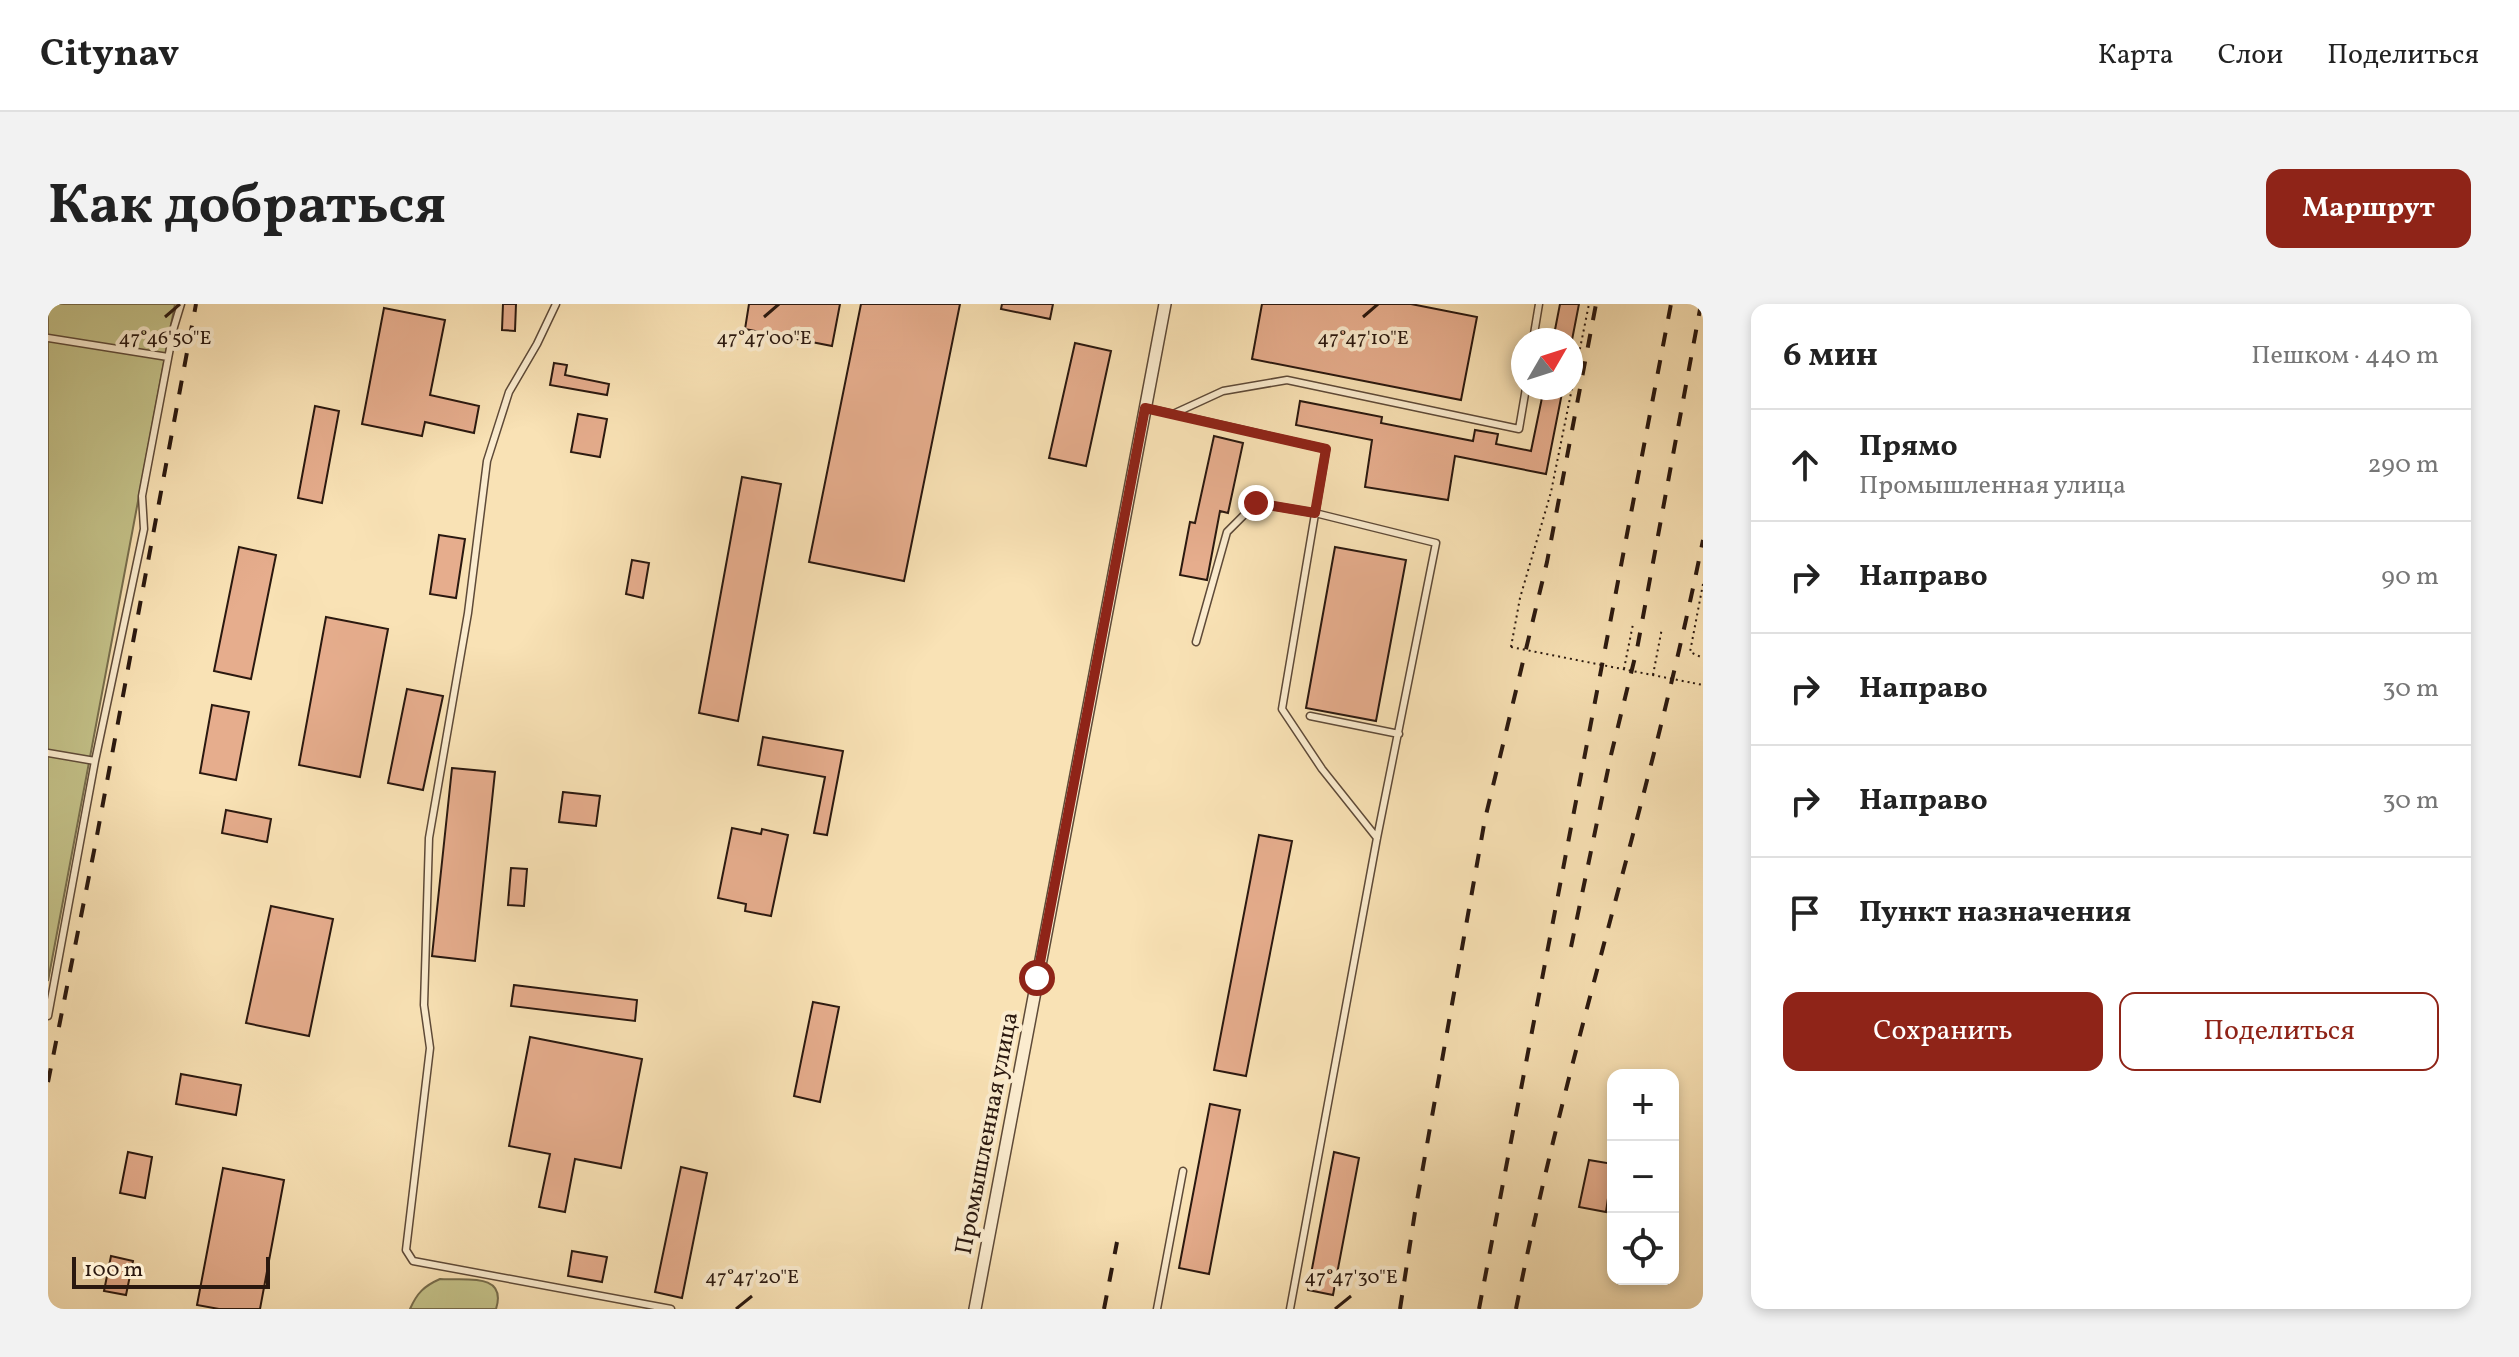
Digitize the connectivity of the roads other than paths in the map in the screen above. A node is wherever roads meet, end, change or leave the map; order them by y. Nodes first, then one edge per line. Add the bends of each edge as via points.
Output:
1 (181, 304) edge
2 (556, 304) edge
3 (1165, 304) edge
4 (1539, 304) edge
5 (1535, 328) edge
6 (48, 338) edge
7 (168, 357) junction
8 (1524, 400) edge
9 (1145, 408) junction
10 (1173, 414) junction
11 (1315, 513) junction
12 (1196, 642) dead end
13 (1310, 716) dead end
14 (1399, 734) junction
15 (48, 753) edge
16 (95, 761) junction
17 (1377, 838) junction
18 (48, 1016) edge
19 (1183, 1171) dead end
20 (671, 1309) edge
21 (975, 1309) edge
22 (1157, 1309) edge
23 (1290, 1309) edge

1 - 7 lane
2 - 20 lane via 509,392 487,461 468,613 429,838 424,1005 430,1048 406,1250 413,1261
3 - 9 street, Промышленная улица
4 - 5 lane
6 - 7 lane
7 - 16 lane via 142,496 144,529
8 - 10 lane via 1519,429 1287,380 1223,391
9 - 10 lane
9 - 21 street, Промышленная улица
10 - 11 lane via 1326,449
11 - 12 lane via 1256,503 1227,532
11 - 14 lane via 1436,543
11 - 17 lane via 1282,709
13 - 14 lane
14 - 17 lane
15 - 16 lane
16 - 18 lane
17 - 23 lane
19 - 22 lane

